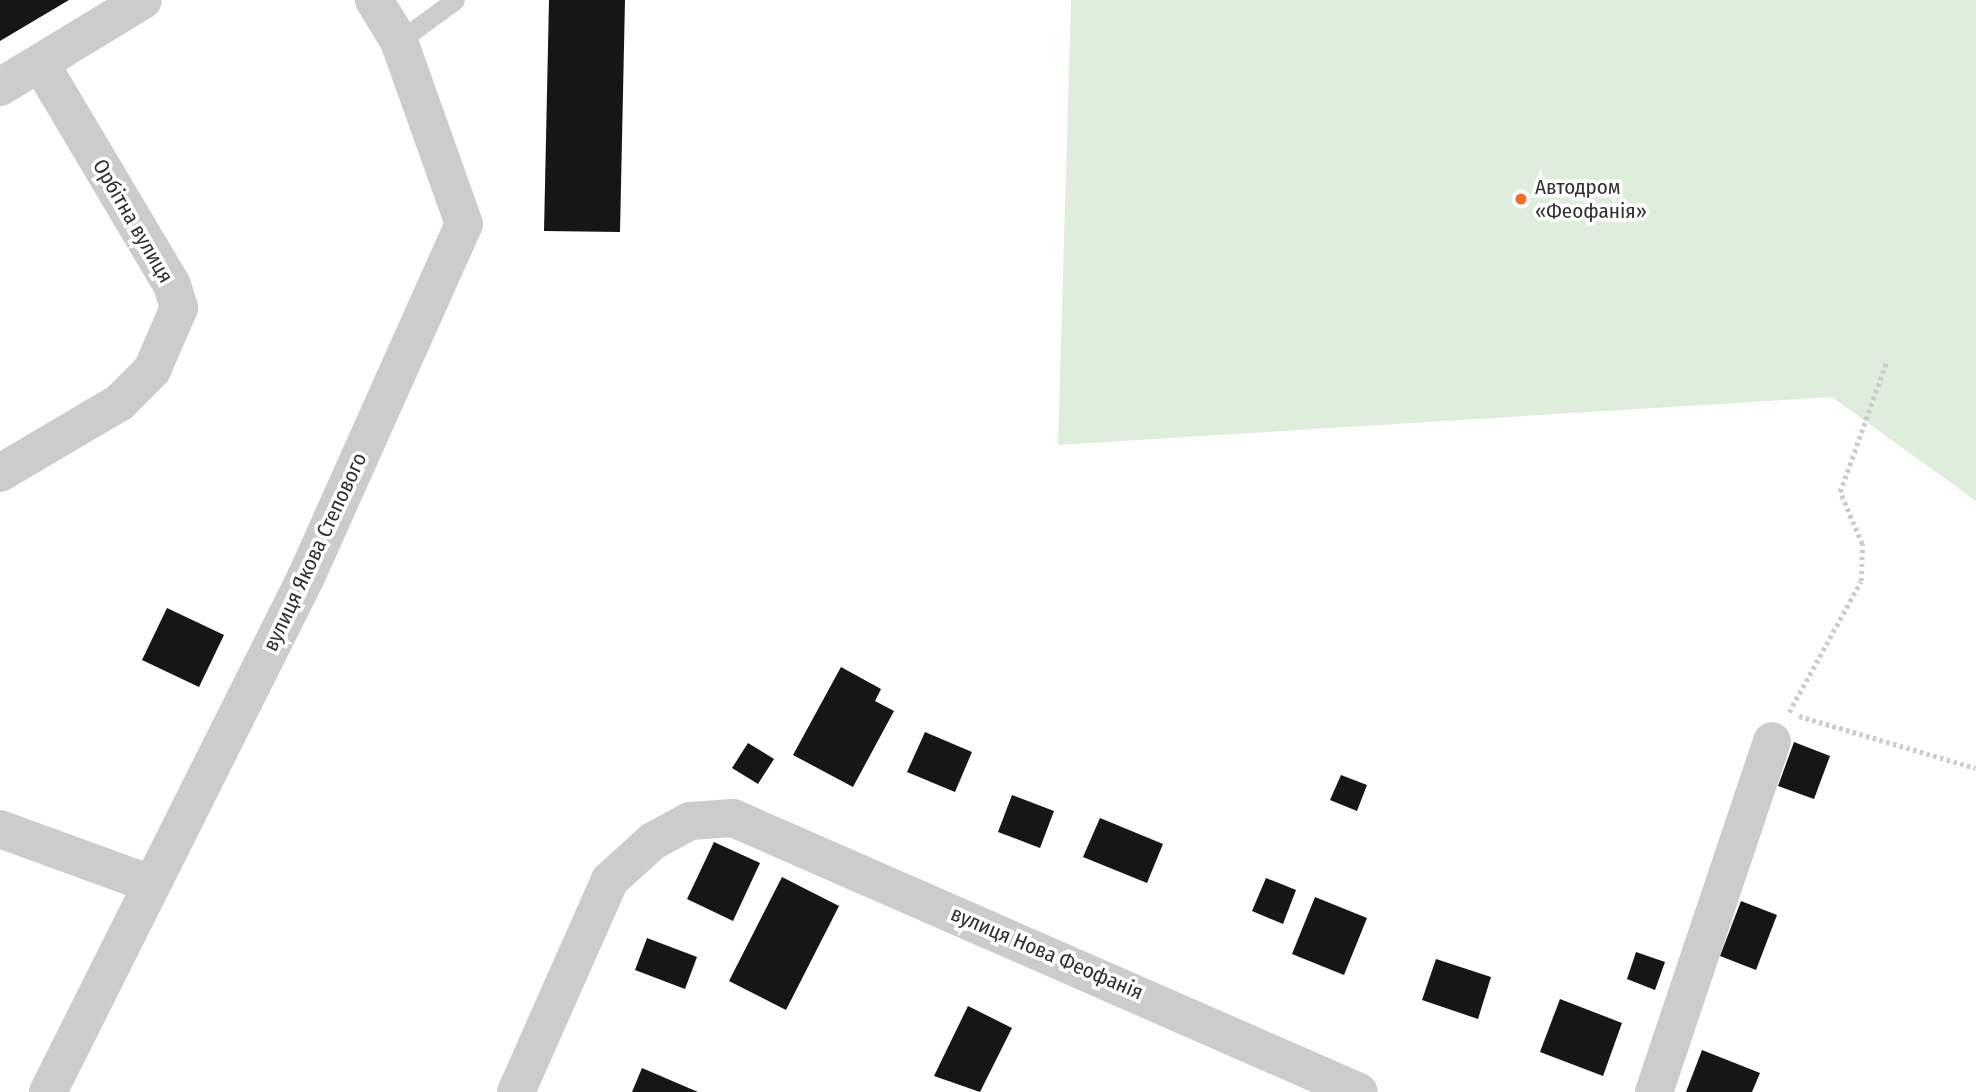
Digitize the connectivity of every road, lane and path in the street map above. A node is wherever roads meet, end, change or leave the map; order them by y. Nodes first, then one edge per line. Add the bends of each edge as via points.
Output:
1 (142, 0) edge
2 (374, 0) edge
3 (455, 0) edge
4 (399, 41) junction
5 (40, 63) junction
6 (0, 88) edge
7 (1887, 360) dead end
8 (0, 473) edge
9 (1780, 727) junction
10 (1976, 768) edge
11 (0, 829) edge
12 (151, 884) junction
13 (48, 1092) edge
14 (516, 1092) edge
15 (1359, 1092) edge
16 (1654, 1092) edge

1 - 5 street
2 - 4 street, вулиця Якова Степового
3 - 4 lane
4 - 12 street, вулиця Якова Степового via 464,224 306,577
5 - 6 street
5 - 8 street, Орбітна вулиця via 172,285 179,309 152,370 119,402
7 - 9 path via 1840,492 1862,544 1861,581
9 - 10 path
9 - 16 street
11 - 12 street
12 - 13 street, вулиця Якова Степового
14 - 15 street, вулиця Нова Феофанія via 610,880 653,841 690,821 733,818

